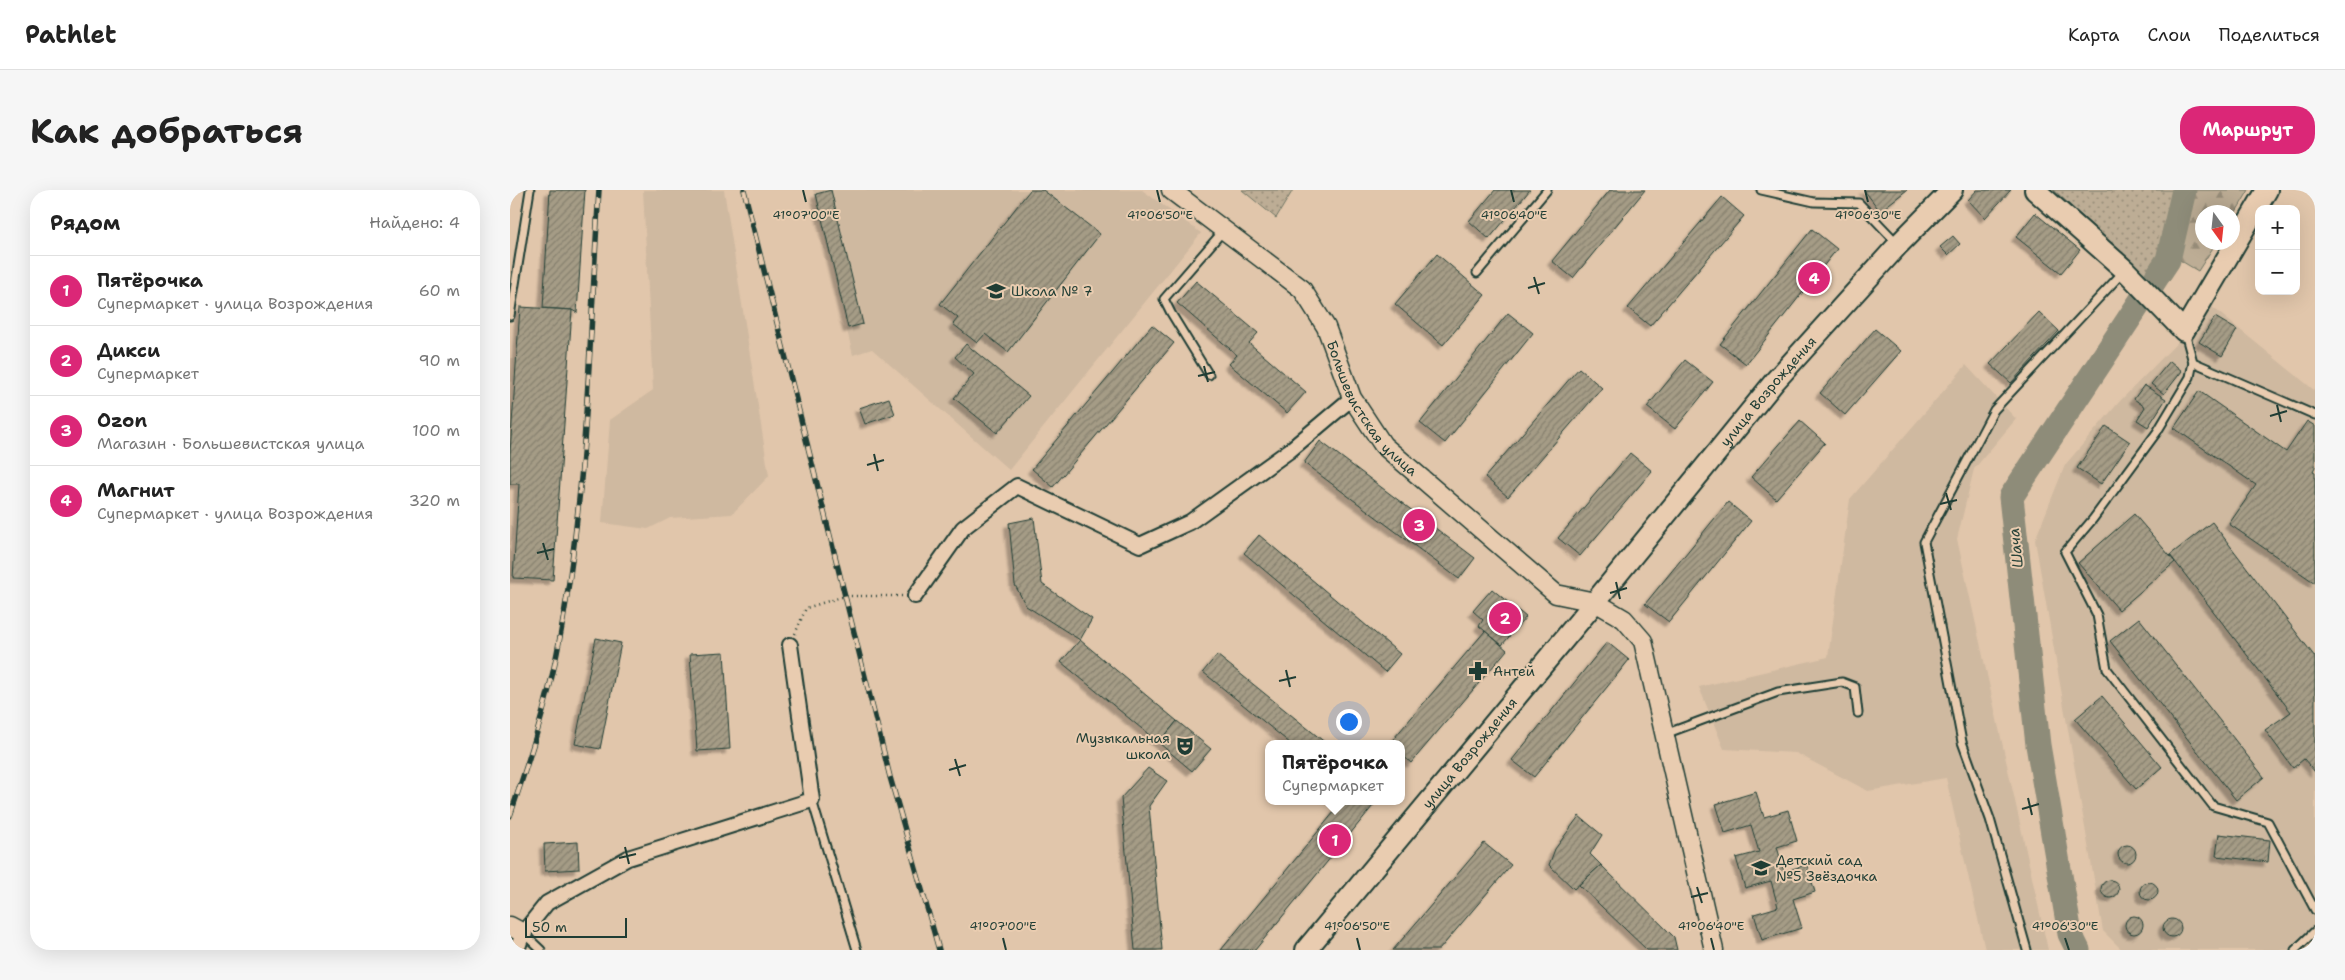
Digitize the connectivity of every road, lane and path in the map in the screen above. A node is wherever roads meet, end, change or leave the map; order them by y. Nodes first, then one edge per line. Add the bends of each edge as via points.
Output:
1 (530, 190) edge
2 (1171, 190) edge
3 (1548, 190) edge
4 (1760, 190) edge
5 (1952, 190) edge
6 (2036, 190) edge
7 (2267, 190) edge
8 (1224, 230) junction
9 (1898, 245) junction
10 (2125, 270) junction
11 (1477, 273) dead end
12 (510, 316) edge
13 (2178, 323) junction
14 (2193, 362) junction
15 (1209, 375) dead end
16 (1352, 398) junction
17 (2315, 415) edge
18 (915, 596) joint
19 (1595, 602) junction
20 (790, 645) joint
21 (1858, 713) dead end
22 (1664, 734) junction
23 (812, 800) junction
24 (2315, 910) edge
25 (517, 930) edge
26 (2315, 931) edge
27 (517, 950) edge
28 (540, 950) edge
29 (856, 950) edge
30 (1306, 950) edge
31 (1714, 950) edge
32 (2026, 950) edge
33 (2295, 950) edge

1 - 12 lane
2 - 8 street, Большевистская улица
3 - 11 lane
4 - 9 lane via 1814,202 1859,203
5 - 9 main road, улица Возрождения
6 - 10 main road
7 - 13 main road
8 - 15 lane via 1164,298
8 - 16 street, Большевистская улица via 1302,289 1326,327
9 - 19 main road, улица Возрождения via 1775,381
10 - 13 main road
10 - 32 lane via 1994,410 1924,542 1962,742 1990,819
13 - 14 lane
14 - 17 lane
14 - 24 lane via 2190,377 2157,432 2065,552 2097,615 2107,669 2213,806 2268,822
16 - 18 street via 1289,451 1190,522 1140,545 1016,486 963,528
16 - 19 street, Большевистская улица via 1383,445 1556,594
18 - 20 path via 844,596 806,608
19 - 22 street via 1624,618 1643,641
19 - 30 main road, улица Возрождения
20 - 23 street
21 - 22 lane via 1855,687 1842,682 1778,692
22 - 31 street
23 - 25 street via 628,858 547,903
23 - 29 lane
25 - 27 street
25 - 28 lane
26 - 33 lane

